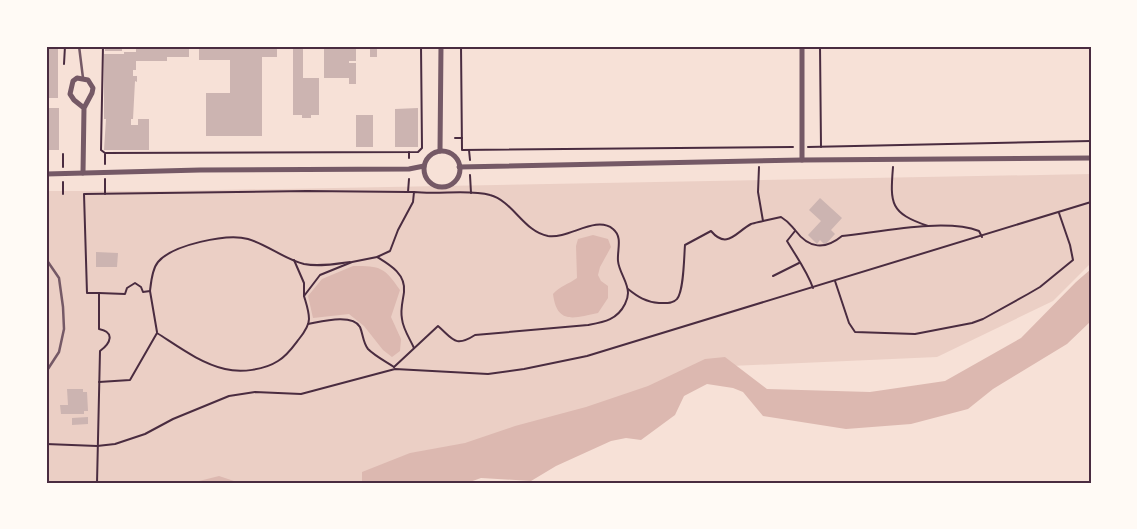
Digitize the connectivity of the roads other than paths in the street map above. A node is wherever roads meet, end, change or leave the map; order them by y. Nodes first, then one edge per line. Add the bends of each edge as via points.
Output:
1 (79, 46) edge
2 (441, 46) edge
3 (802, 46) edge
4 (82, 78) junction
5 (84, 108) junction
6 (440, 151) junction
7 (1091, 158) edge
8 (802, 160) junction
9 (424, 166) junction
10 (459, 167) junction
11 (83, 173) junction
12 (46, 174) edge
13 (46, 259) edge
14 (46, 372) edge

1 - 4 lane
2 - 6 street
3 - 8 street
4 - 5 street via 88,80 93,88
4 - 5 street via 73,81 70,94
5 - 11 street
6 - 9 street via 429,156
6 - 10 street via 451,153
7 - 8 street
8 - 10 street
9 - 10 street via 426,178 441,186 456,178
9 - 11 street via 409,169
11 - 12 street
13 - 14 lane via 59,278 64,314 59,352

